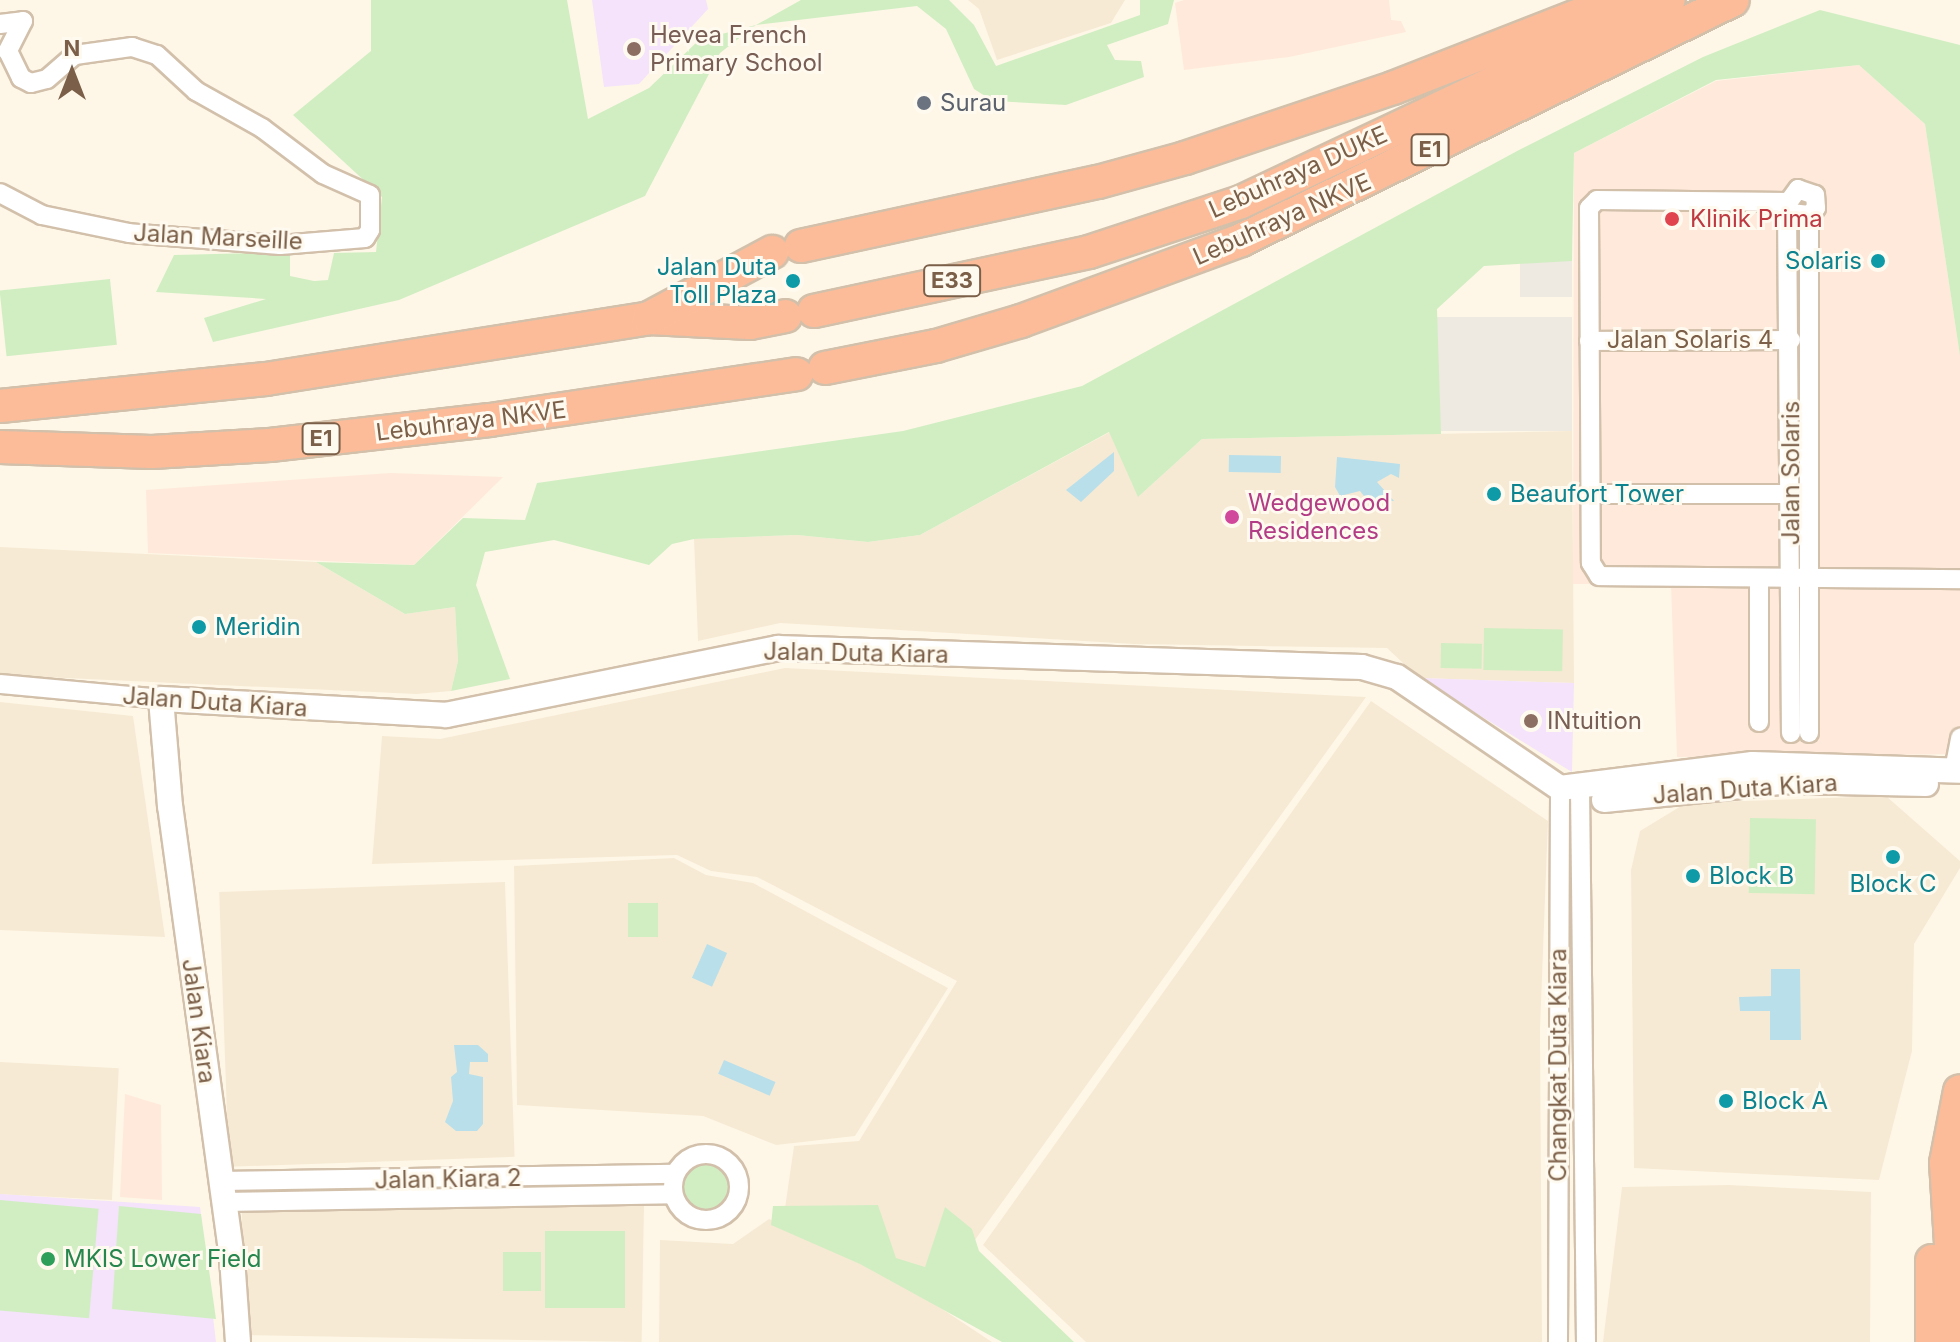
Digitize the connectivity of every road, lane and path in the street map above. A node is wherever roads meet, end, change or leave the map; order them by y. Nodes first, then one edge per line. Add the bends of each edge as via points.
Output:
1 (1617, 0) edge
2 (1669, 0) edge
3 (1730, 3) edge
4 (0, 24) edge
5 (0, 193) edge
6 (1796, 210) junction
7 (649, 318) junction
8 (1791, 340) junction
9 (1589, 341) junction
10 (0, 406) edge
11 (0, 447) edge
12 (1588, 494) junction
13 (1791, 494) junction
14 (1759, 578) junction
15 (1800, 578) junction
16 (1960, 579) edge
17 (0, 684) edge
18 (161, 699) junction
19 (1759, 722) dead end
20 (1800, 733) dead end
21 (1960, 738) edge
22 (1958, 776) edge
23 (1565, 792) junction
24 (1960, 1091) edge
25 (1946, 1163) junction
26 (675, 1174) junction
27 (222, 1192) junction
28 (673, 1194) junction
29 (238, 1342) edge
30 (1558, 1342) edge
31 (1586, 1342) edge
32 (1932, 1342) edge
33 (1957, 1342) edge

1 - 7 highway via 1393,88 1185,158 1098,182 787,249
2 - 7 highway, Lebuhraya DUKE / E33 via 1241,202 1089,252 750,323
3 - 11 highway, Lebuhraya NKVE / E1 via 1241,240 1021,321 936,346 811,371 490,420 270,445 152,452
4 - 5 street, Jalan Marseille via 23,21 8,51 21,78 31,83 47,79 75,55 142,47 196,91 262,128 323,174 370,195 370,230 365,238 280,245 129,233 42,215
6 - 8 street, Jalan Solaris
6 - 9 street via 1597,200 1589,208
6 - 15 street, Jalan Solaris
7 - 10 highway via 266,379
8 - 9 street, Jalan Solaris 4
8 - 13 street, Jalan Solaris
9 - 12 street
12 - 13 street
12 - 14 street via 1588,550 1599,576
13 - 15 street, Jalan Solaris
14 - 15 street
14 - 19 street
15 - 16 street
15 - 20 street, Jalan Solaris
17 - 18 street, Jalan Duta Kiara
18 - 23 main road, Jalan Duta Kiara via 446,715 778,648 1362,667 1397,677
18 - 27 main road, Jalan Kiara via 170,806
21 - 22 street
22 - 23 main road, Jalan Duta Kiara via 1802,772
23 - 30 street, Changkat Duta Kiara
23 - 31 street, Changkat Duta Kiara
24 - 25 highway
25 - 32 highway via 1933,1234
25 - 33 highway
26 - 27 street, Jalan Kiara 2
26 - 28 street
26 - 28 street via 692,1157 715,1155 733,1168 740,1188 732,1208 714,1220 690,1216
27 - 28 street, Jalan Kiara 2
27 - 29 main road, Jalan Kiara

